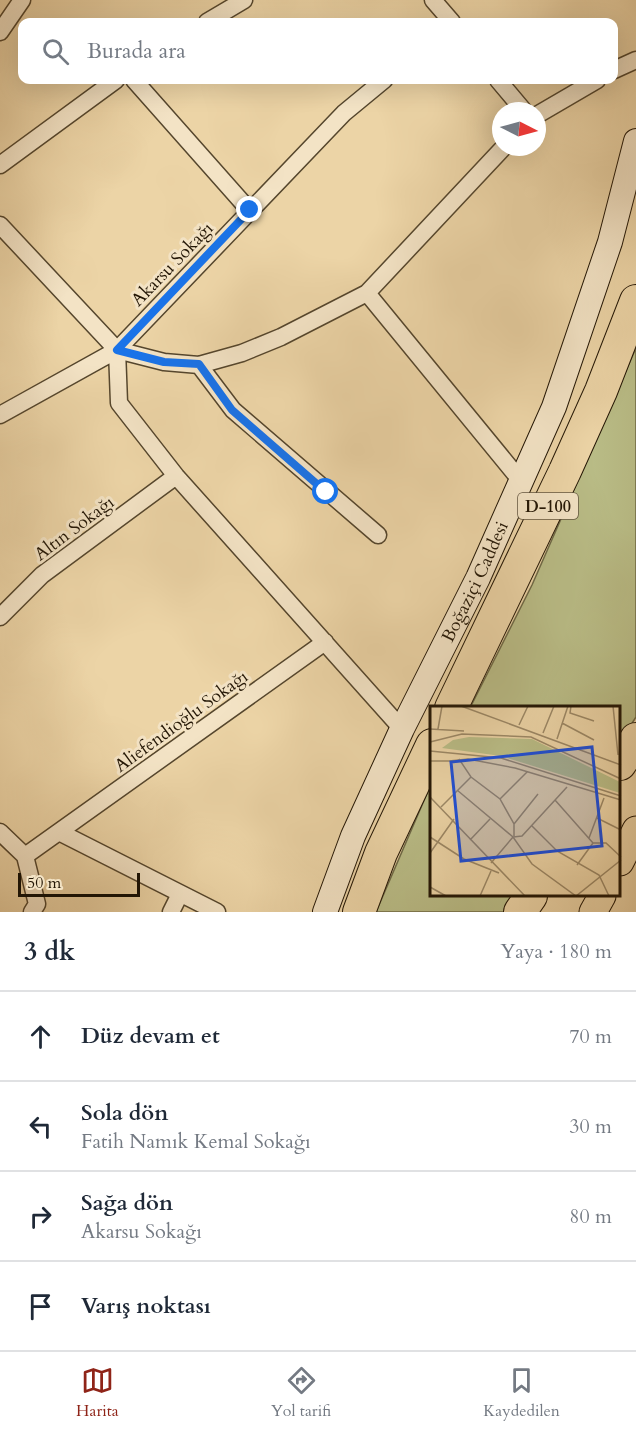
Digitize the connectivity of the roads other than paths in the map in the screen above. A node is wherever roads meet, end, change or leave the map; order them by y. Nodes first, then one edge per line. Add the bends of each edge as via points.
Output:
1 (22, 0) edge
2 (244, 0) edge
3 (433, 0) edge
4 (214, 18) edge
5 (449, 18) edge
6 (0, 32) edge
7 (636, 60) edge
8 (618, 68) edge
9 (111, 84) edge
10 (138, 84) edge
11 (379, 84) edge
12 (501, 84) edge
13 (590, 84) edge
14 (516, 102) edge
15 (546, 110) edge
16 (636, 141) edge
17 (495, 156) edge
18 (1, 164) edge
19 (250, 210) junction
20 (0, 225) edge
21 (367, 292) junction
22 (636, 300) edge
23 (117, 350) junction
24 (199, 364) junction
25 (0, 415) edge
26 (176, 476) junction
27 (521, 481) junction
28 (378, 535) dead end
29 (0, 617) edge
30 (325, 642) junction
31 (452, 706) edge
32 (402, 729) junction
33 (636, 739) edge
34 (430, 749) edge
35 (621, 762) edge
36 (636, 830) edge
37 (0, 832) edge
38 (59, 832) junction
39 (25, 856) junction
40 (621, 860) edge
41 (180, 894) junction
42 (530, 897) edge
43 (601, 897) edge
44 (32, 912) edge
45 (171, 912) edge
46 (217, 912) edge
47 (325, 912) edge
48 (358, 912) edge
49 (520, 912) edge
50 (593, 912) edge

1 - 6 street
2 - 4 street
3 - 5 street
7 - 8 street
9 - 18 street
10 - 19 street
11 - 19 street, Akarsu Sokağı via 344,113
12 - 14 street
13 - 15 street
16 - 27 main road, Boğaziçi Caddesi via 610,242 554,407
17 - 21 street
19 - 23 street, Akarsu Sokağı
20 - 23 street
21 - 24 street via 281,337 242,353
21 - 27 street
22 - 31 highway, D-100 via 565,471
23 - 24 street via 164,362
23 - 25 street, Akarsu Sokağı
23 - 26 street via 119,403
24 - 28 street via 232,410
26 - 29 street, Altın Sokağı via 42,575
26 - 30 street
27 - 32 main road, Boğaziçi Caddesi via 478,578
30 - 32 street
30 - 38 street, Aliefendioğlu Sokağı
32 - 47 main road, Boğaziçi Caddesi via 353,836
33 - 35 highway
34 - 48 highway
36 - 40 main road
37 - 39 street
38 - 39 street, Aliefendioğlu Sokağı
38 - 41 street
39 - 44 street via 37,904
41 - 45 street
41 - 46 street
42 - 49 highway
43 - 50 main road

